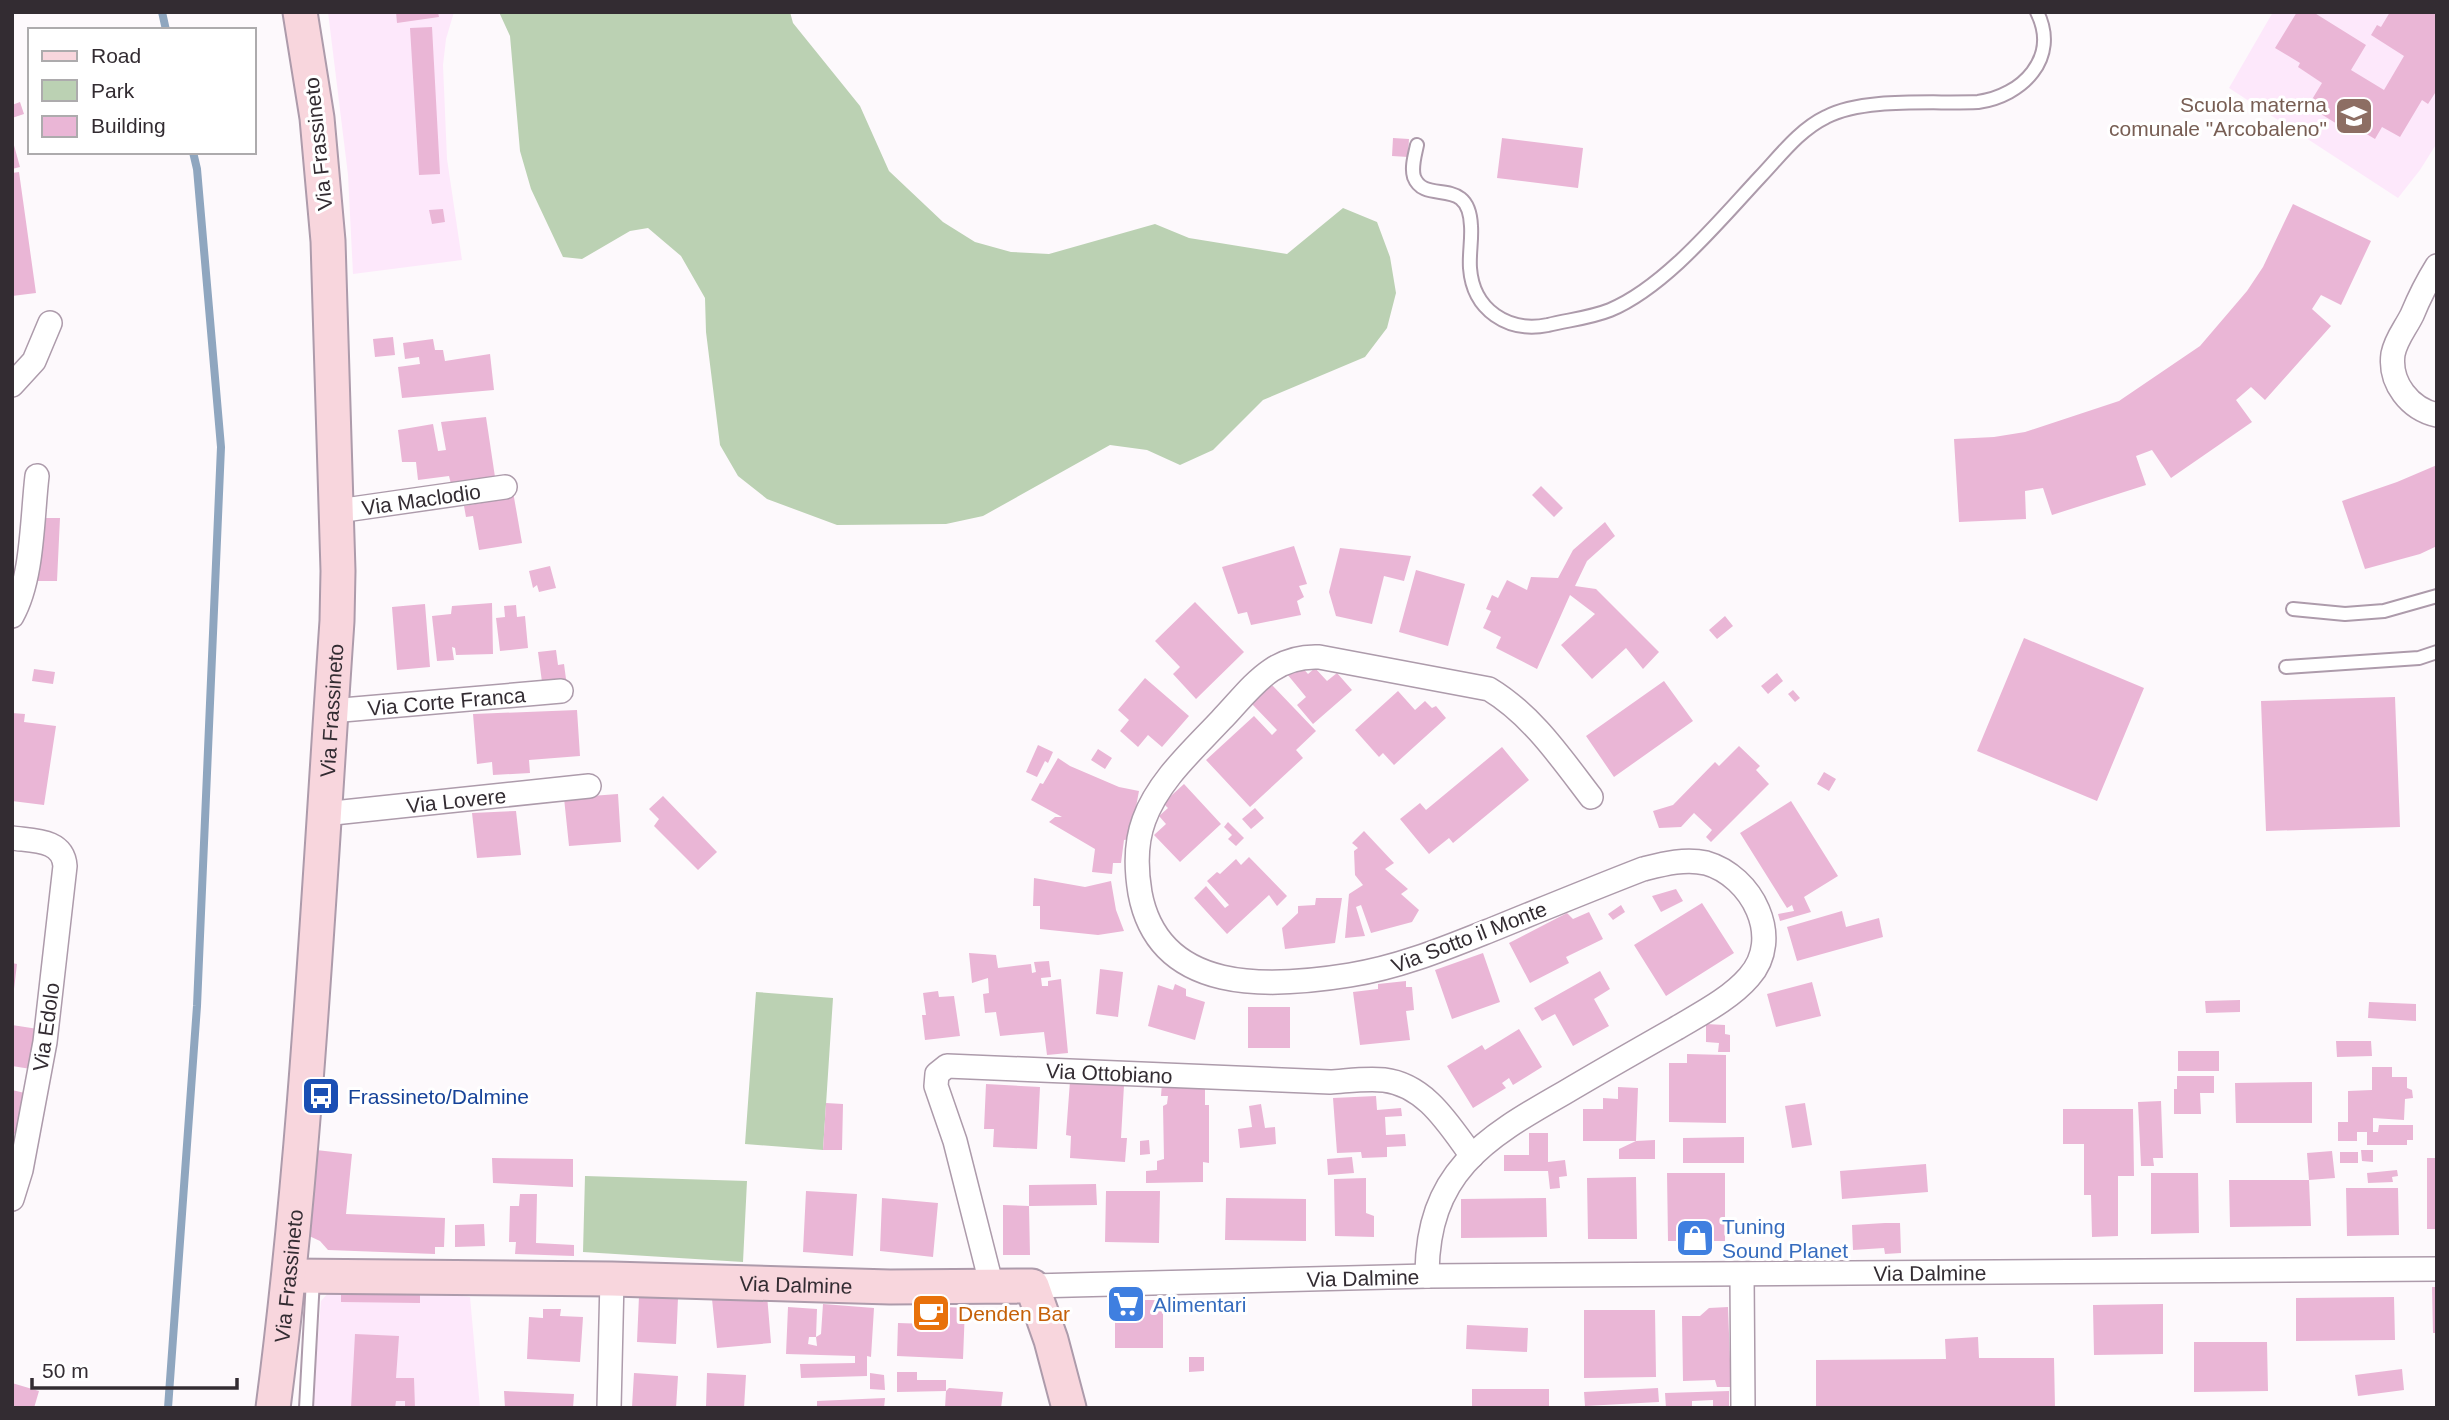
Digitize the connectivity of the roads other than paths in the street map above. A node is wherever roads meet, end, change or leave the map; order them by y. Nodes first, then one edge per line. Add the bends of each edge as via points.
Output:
1 (300, 12) edge
2 (2037, 12) edge
3 (1417, 145) dead end
4 (2437, 266) edge
5 (2437, 308) edge
6 (2411, 317) junction
7 (50, 323) dead end
8 (12, 385) edge
9 (2437, 415) edge
10 (37, 476) dead end
11 (505, 487) dead end
12 (338, 511) junction
13 (2437, 596) edge
14 (2293, 609) dead end
15 (12, 616) edge
16 (2437, 652) edge
17 (2286, 667) dead end
18 (562, 691) dead end
19 (331, 710) junction
20 (589, 786) dead end
21 (1591, 797) dead end
22 (324, 814) junction
23 (12, 838) edge
24 (1472, 1156) junction
25 (12, 1199) edge
26 (2437, 1269) edge
27 (1742, 1275) junction
28 (1427, 1276) junction
29 (302, 1277) junction
30 (612, 1279) junction
31 (1032, 1286) junction
32 (992, 1287) junction
33 (273, 1408) edge
34 (306, 1408) edge
35 (609, 1408) edge
36 (1069, 1408) edge
37 (1742, 1408) edge

1 - 12 street, Via Frassineto via 317,118 328,241
2 - 3 lane via 2045,43 2035,68 2017,89 1978,103 1868,105 1826,117 1797,137 1661,278 1628,301 1593,316 1520,326 1503,321 1485,307 1472,282 1468,208 1454,194 1418,184 1413,166
4 - 6 street
5 - 6 street
6 - 9 street via 2393,356 2396,380 2408,401
7 - 8 street via 34,361
10 - 15 street via 26,578
11 - 12 street, Via Maclodio
12 - 19 street, Via Frassineto
13 - 14 lane via 2384,611 2345,614
16 - 17 lane via 2419,658
18 - 19 street, Via Corte Franca
19 - 22 street, Via Frassineto
20 - 22 street, Via Lovere
21 - 24 street, Via Sotto il Monte via 1528,721 1489,690 1306,657 1285,661 1262,676 1168,779 1144,820 1137,873 1143,907 1155,936 1190,966 1244,981 1310,981 1387,968 1658,865 1700,862 1715,866 1740,884 1756,907 1764,936 1762,956 1747,979 1696,1016 1512,1123
22 - 29 street, Via Frassineto
23 - 25 street, Via Edolo via 50,844 61,852 65,873 45,1042
24 - 28 street, Via Sotto il Monte via 1435,1214
24 - 32 street, Via Ottobiano via 1422,1096 1384,1080 1330,1082 947,1066 937,1073 936,1086 955,1141
26 - 27 street, Via Dalmine
27 - 28 street, Via Dalmine
27 - 37 street
28 - 31 street, Via Dalmine
29 - 30 street, Via Dalmine
29 - 33 street, Via Frassineto
29 - 34 lane, Via Frassineto
30 - 32 street, Via Dalmine
30 - 35 street
31 - 32 street, Via Dalmine
31 - 36 street

